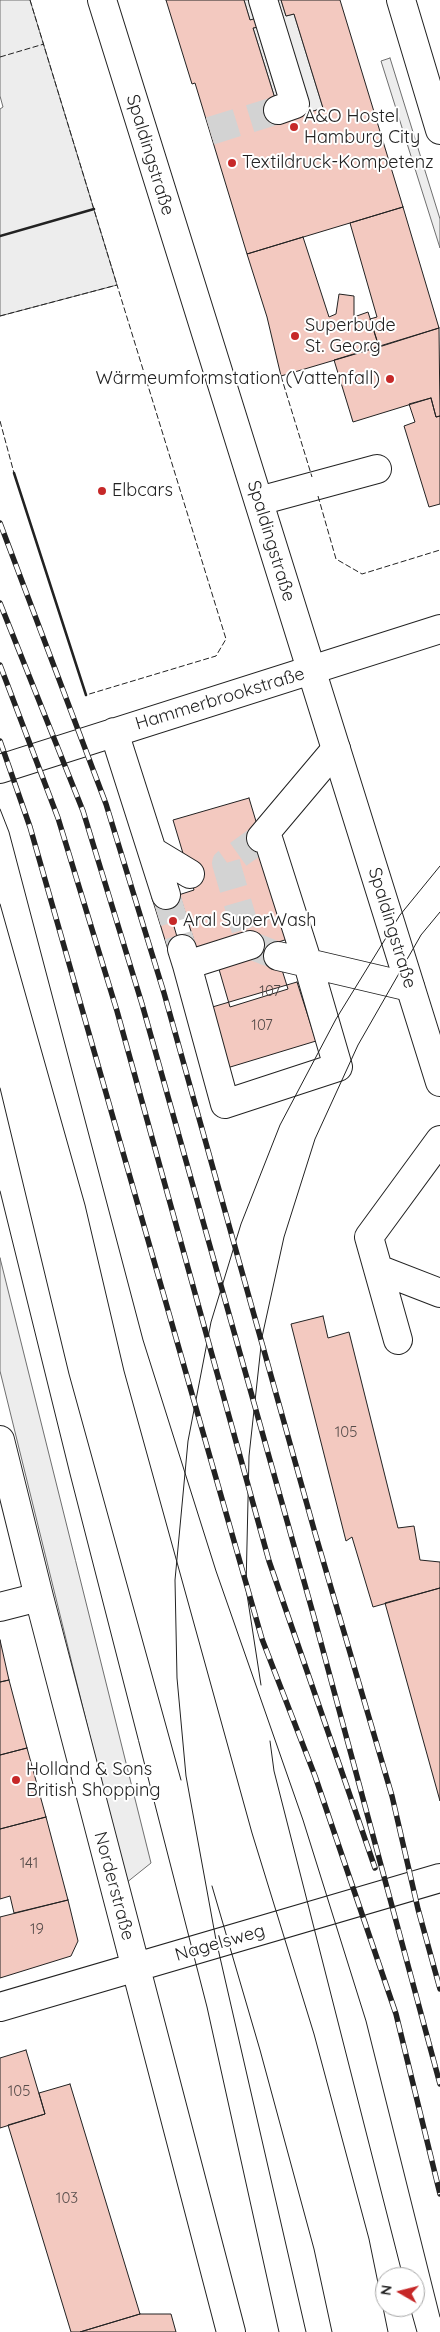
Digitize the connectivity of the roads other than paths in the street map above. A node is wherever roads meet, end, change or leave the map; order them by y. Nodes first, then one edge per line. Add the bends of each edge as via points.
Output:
1 (102, 0) edge
2 (263, 0) edge
3 (400, 0) edge
4 (278, 110) tunnel mouth
5 (440, 130) edge
6 (377, 469) dead end
7 (259, 501) junction
8 (440, 629) edge
9 (312, 671) junction
10 (114, 732) junction
11 (336, 749) junction
12 (0, 769) edge
13 (152, 851) junction
14 (190, 874) dead end
15 (166, 895) tunnel mouth
16 (250, 945) dead end
17 (278, 956) tunnel mouth
18 (308, 964) junction
19 (410, 987) junction
20 (440, 1082) edge
21 (440, 1140) edge
22 (378, 1268) junction
23 (440, 1293) edge
24 (398, 1340) dead end
25 (0, 1440) edge
26 (9, 1513) edge
27 (39, 1597) junction
28 (0, 1607) edge
29 (440, 1878) edge
30 (136, 1967) junction
31 (0, 2007) edge
32 (231, 2332) edge

1 - 7 street, Spaldingstraße
2 - 4 street via 295,104
3 - 5 street
6 - 7 street
7 - 9 street, Spaldingstraße
8 - 9 street, Hammerbrookstraße
9 - 10 street, Hammerbrookstraße
9 - 11 street, Spaldingstraße
10 - 12 street, Hammerbrookstraße
10 - 13 street
11 - 18 street via 263,835
11 - 19 street, Spaldingstraße
13 - 14 street
13 - 15 street
16 - 18 street via 184,956 225,1104 338,1067
17 - 18 street
18 - 19 street
19 - 20 street, Spaldingstraße
21 - 22 street via 370,1237
22 - 23 street
22 - 24 street
25 - 26 street, Norderstraße
26 - 27 street, Norderstraße
27 - 28 street
27 - 30 street, Norderstraße
29 - 30 street, Nagelsweg
30 - 31 street, Nagelsweg
30 - 32 street, Norderstraße

